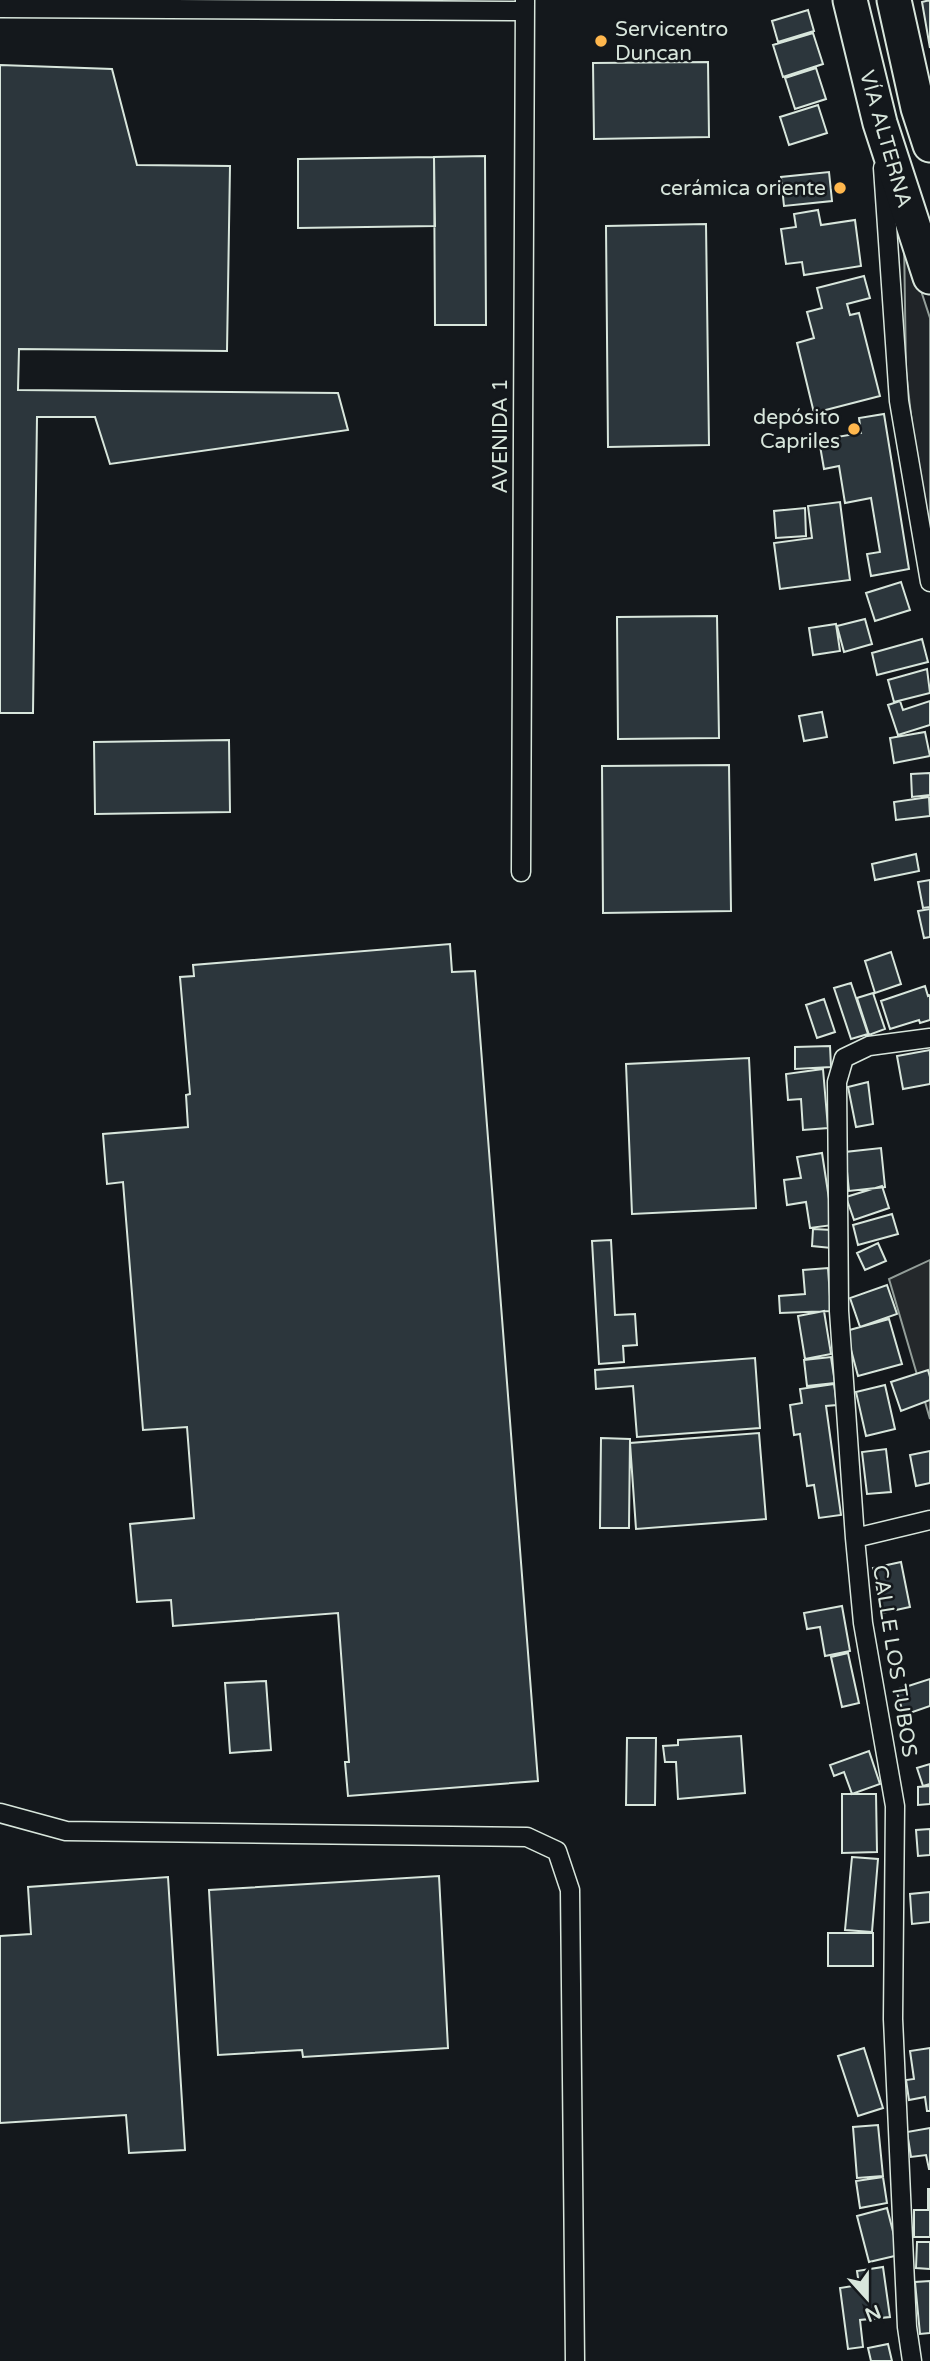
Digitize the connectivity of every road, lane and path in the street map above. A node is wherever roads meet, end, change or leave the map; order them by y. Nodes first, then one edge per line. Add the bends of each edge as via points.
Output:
1 (850, 0) edge
2 (894, 0) edge
3 (61, 4) edge
4 (525, 6) edge
5 (0, 8) edge
6 (880, 123) junction
7 (930, 145) edge
8 (930, 277) edge
9 (930, 583) edge
10 (521, 872) dead end
11 (930, 1038) edge
12 (930, 1520) edge
13 (855, 1538) junction
14 (0, 1813) edge
15 (575, 2361) edge
16 (912, 2361) edge

1 - 6 highway, VÍA ALTERNA
2 - 7 highway, VÍA ALTERNA
3 - 4 street
3 - 5 street
4 - 10 street, AVENIDA 1
6 - 8 highway, VÍA ALTERNA
6 - 9 street via 899,401
11 - 13 street, CALLE LOS TUBOS via 869,1046 844,1058 837,1082 839,1311
12 - 13 street
13 - 16 street, CALLE LOS TUBOS via 863,1623 895,1806 892,2019
14 - 15 street via 66,1831 527,1837 556,1851 570,1890

